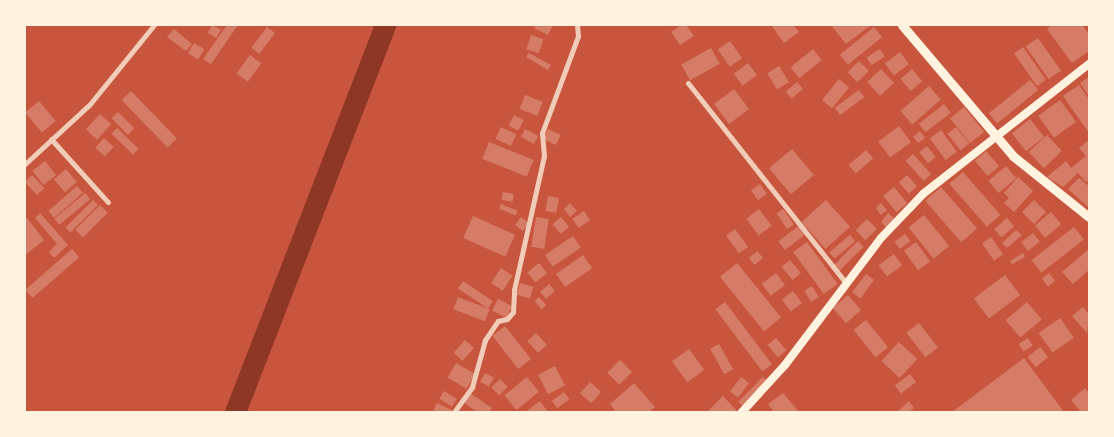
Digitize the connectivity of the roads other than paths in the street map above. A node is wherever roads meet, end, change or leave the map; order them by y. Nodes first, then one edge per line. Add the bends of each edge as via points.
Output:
1 (154, 25) edge
2 (577, 25) edge
3 (902, 25) edge
4 (1089, 64) edge
5 (688, 83) dead end
6 (997, 136) junction
7 (51, 139) junction
8 (25, 164) edge
9 (108, 202) dead end
10 (1089, 217) edge
11 (846, 283) junction
12 (454, 412) edge
13 (742, 412) edge

1 - 7 street via 90,104
2 - 12 street via 578,36 542,133 544,156 514,290 513,312 507,319 498,321 485,340 472,387
3 - 6 highway
4 - 6 main road
5 - 11 street
6 - 10 highway via 1013,156
6 - 11 main road via 923,194 881,238
7 - 8 street
7 - 9 street
11 - 13 main road via 785,365

